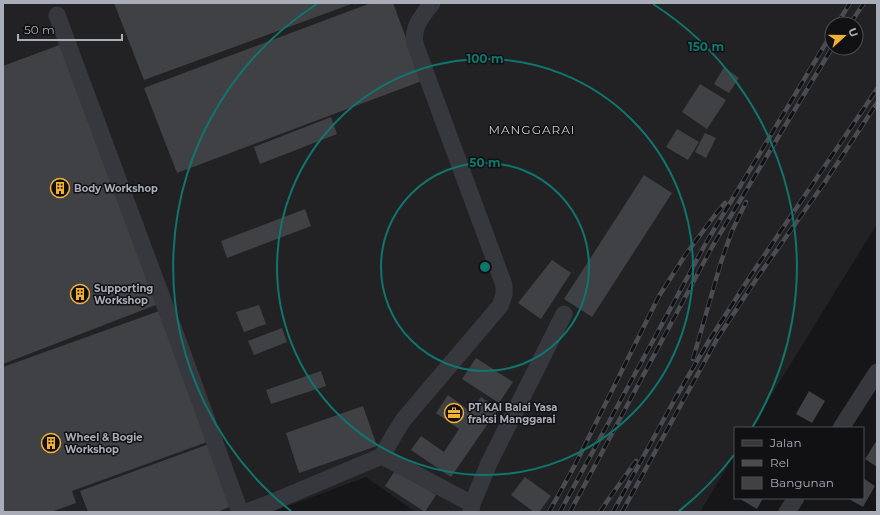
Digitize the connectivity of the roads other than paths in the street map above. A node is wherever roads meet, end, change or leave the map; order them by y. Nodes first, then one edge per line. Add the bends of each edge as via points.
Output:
1 (432, 3) edge
2 (57, 15) dead end
3 (564, 314) dead end
4 (877, 372) edge
5 (842, 427) edge
6 (382, 456) junction
7 (472, 508) edge
8 (240, 512) edge
9 (246, 512) edge

1 - 6 street via 416,28 415,44 504,285 504,295 500,306 404,419
2 - 8 street
3 - 7 street via 489,463
4 - 5 street
6 - 7 street
6 - 9 street

